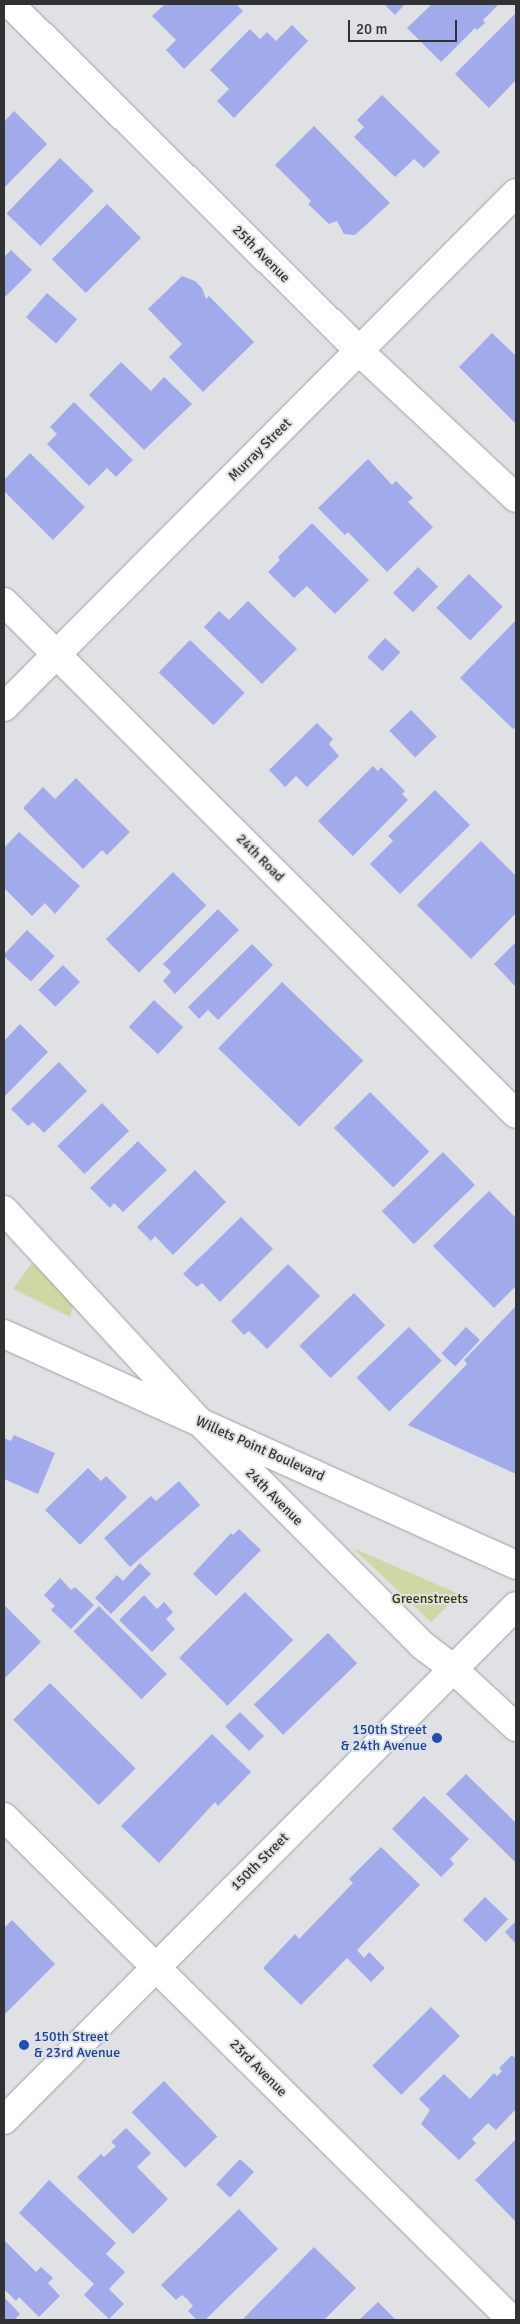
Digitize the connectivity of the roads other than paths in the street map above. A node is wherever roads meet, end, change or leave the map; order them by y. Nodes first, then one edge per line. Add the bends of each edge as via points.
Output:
1 (10, 4) edge
2 (516, 193) edge
3 (359, 352) junction
4 (516, 498) edge
5 (4, 602) edge
6 (56, 654) junction
7 (4, 707) edge
8 (516, 1114) edge
9 (4, 1210) edge
10 (4, 1334) edge
11 (199, 1421) junction
12 (516, 1565) edge
13 (516, 1606) edge
14 (452, 1668) junction
15 (516, 1727) edge
16 (4, 1816) edge
17 (156, 1966) junction
18 (4, 2120) edge
19 (512, 2320) edge

1 - 3 street, 25th Avenue
2 - 3 street, Murray Street
3 - 4 street, 25th Avenue
3 - 6 street, Murray Street
5 - 6 street, 24th Road
6 - 7 street, Murray Street
6 - 8 street, 24th Road
9 - 11 street, 24th Avenue
10 - 11 street, Willets Point Boulevard
11 - 12 street, Willets Point Boulevard
11 - 14 street, 24th Avenue via 422,1645
13 - 14 street, 150th Street
14 - 15 street, 24th Avenue
14 - 17 street, 150th Street
16 - 17 street, 23rd Avenue
17 - 18 street, 150th Street
17 - 19 street, 23rd Avenue

